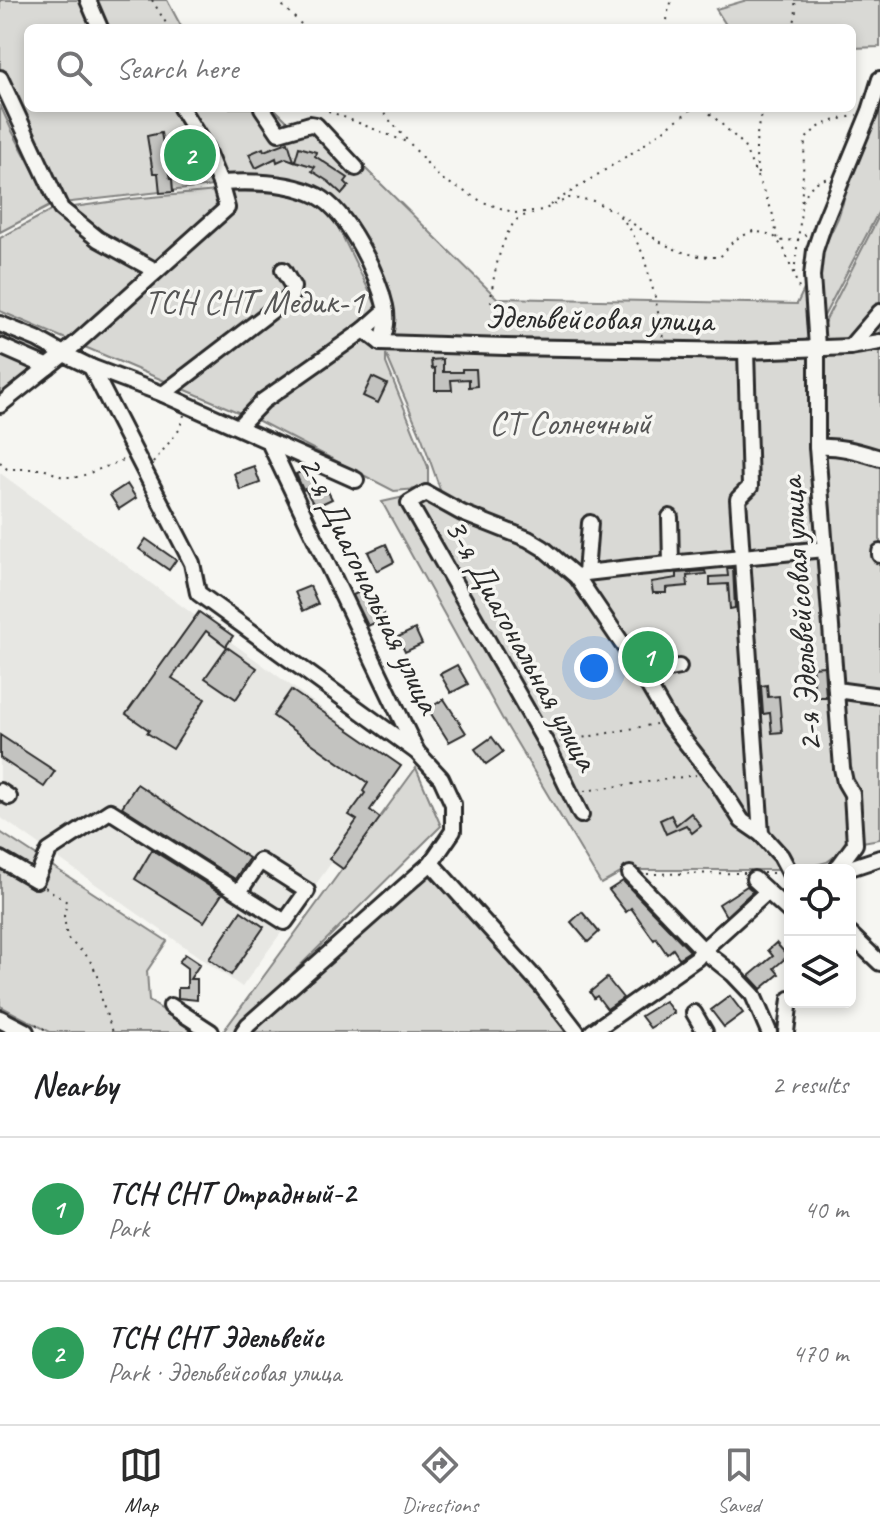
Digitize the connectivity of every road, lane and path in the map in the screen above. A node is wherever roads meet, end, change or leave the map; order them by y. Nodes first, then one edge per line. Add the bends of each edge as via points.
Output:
1 (88, 0) edge
2 (152, 0) edge
3 (277, 0) edge
4 (673, 0) edge
5 (795, 0) edge
6 (98, 24) edge
7 (167, 24) edge
8 (301, 24) edge
9 (667, 24) edge
10 (793, 24) edge
11 (0, 78) edge
12 (880, 79) edge
13 (870, 111) junction
14 (183, 112) edge
15 (265, 112) edge
16 (331, 112) edge
17 (383, 112) edge
18 (688, 112) edge
19 (708, 112) edge
20 (762, 112) edge
21 (410, 143) junction
22 (356, 168) dead end
23 (759, 178) junction
24 (842, 179) junction
25 (220, 183) junction
26 (801, 203) junction
27 (543, 210) junction
28 (616, 212) junction
29 (824, 223) junction
30 (797, 240) junction
31 (778, 241) junction
32 (283, 270) dead end
33 (156, 271) junction
34 (794, 274) junction
35 (802, 297) dead end
36 (491, 303) dead end
37 (880, 312) edge
38 (382, 314) dead end
39 (4, 326) edge
40 (364, 330) junction
41 (880, 342) edge
42 (381, 343) junction
43 (0, 346) edge
44 (817, 347) junction
45 (850, 347) junction
46 (665, 350) junction
47 (746, 351) junction
48 (64, 354) junction
49 (20, 355) junction
50 (48, 367) junction
51 (91, 367) junction
52 (163, 394) junction
53 (187, 404) junction
54 (0, 405) edge
55 (238, 427) junction
56 (269, 442) junction
57 (817, 447) junction
58 (136, 454) junction
59 (880, 458) edge
60 (0, 462) edge
61 (146, 474) junction
62 (356, 480) dead end
63 (670, 517) dead end
64 (590, 523) dead end
65 (825, 549) junction
66 (742, 556) junction
67 (671, 564) junction
68 (581, 575) junction
69 (679, 667) dead end
70 (642, 674) junction
71 (836, 690) junction
72 (880, 696) edge
73 (669, 721) junction
74 (547, 745) junction
75 (417, 752) junction
76 (710, 773) junction
77 (571, 793) junction
78 (581, 815) dead end
79 (761, 834) junction
80 (880, 858) edge
81 (0, 859) edge
82 (431, 863) junction
83 (786, 864) edge
84 (840, 864) edge
85 (856, 866) edge
86 (784, 872) edge
87 (630, 874) joint
88 (754, 875) junction
89 (36, 880) junction
90 (239, 892) junction
91 (767, 892) junction
92 (784, 907) edge
93 (852, 936) edge
94 (703, 950) junction
95 (880, 963) edge
96 (171, 1006) dead end
97 (789, 1008) edge
98 (694, 1013) dead end
99 (0, 1019) edge
100 (25, 1032) edge
101 (113, 1032) edge
102 (211, 1032) edge
103 (243, 1032) edge
104 (577, 1032) edge
105 (592, 1032) edge
106 (705, 1032) edge
107 (769, 1032) edge
108 (786, 1032) edge

1 - 6 street
2 - 7 path
3 - 8 path
4 - 9 path
5 - 10 path
11 - 33 street via 61,209 98,239
12 - 13 street, 2-я Эдельвейсовая улица
13 - 24 street, 2-я Эдельвейсовая улица
13 - 26 path via 824,123 805,140
14 - 25 street
15 - 22 street via 279,133 316,125
16 - 21 path
17 - 21 path
18 - 27 path
19 - 23 path via 743,144
20 - 23 path via 755,141
21 - 27 path via 440,178 483,202 515,213
23 - 31 path
24 - 26 path via 818,180
24 - 29 street, 2-я Эдельвейсовая улица
25 - 33 street via 227,208
25 - 42 street via 262,181 299,189 320,197 343,217 385,306
26 - 30 path
27 - 28 path via 569,198 591,200
27 - 36 path via 518,219 506,238 495,267
28 - 31 path via 671,249 701,257 720,257 734,240 753,231
28 - 46 path via 643,254
29 - 30 path
29 - 44 street, 2-я Эдельвейсовая улица via 812,276
30 - 31 path
30 - 34 path
31 - 34 path
32 - 52 street via 293,287 291,296
33 - 48 street
34 - 35 path
37 - 45 street
38 - 40 street
39 - 48 street
39 - 49 street via 15,337
40 - 42 street
40 - 55 street via 263,401
41 - 45 street, Эдельвейсовая улица
42 - 46 street, Эдельвейсовая улица
43 - 49 street
44 - 45 street, Эдельвейсовая улица
44 - 47 street, Эдельвейсовая улица
44 - 57 street, 2-я Эдельвейсовая улица
46 - 47 street, Эдельвейсовая улица
47 - 66 street via 750,487 738,499
48 - 50 street
48 - 51 street
49 - 50 street
50 - 54 street
51 - 52 street
51 - 58 street
52 - 53 street
53 - 55 street
53 - 61 path via 179,430
55 - 56 street
56 - 62 street
56 - 75 street, 2-я Диагональная улица
57 - 59 street
57 - 65 street, 2-я Эдельвейсовая улица
58 - 60 path via 79,477 7,469
58 - 61 street
61 - 75 street via 192,563 198,593
63 - 67 street
64 - 68 street
65 - 66 street
65 - 71 street, 2-я Эдельвейсовая улица
66 - 67 street
66 - 79 street
67 - 68 street
68 - 70 street
68 - 74 street, 3-я Диагональная улица via 528,539 426,493 409,503
69 - 70 street
70 - 73 street
71 - 72 street
71 - 84 street, 2-я Эдельвейсовая улица via 855,844
73 - 74 path
73 - 76 street
74 - 77 street, 3-я Диагональная улица
75 - 82 street via 441,778 453,804 453,831
76 - 77 path
76 - 79 street via 742,821
77 - 78 street, 3-я Диагональная улица
79 - 83 street
80 - 85 street
81 - 89 street
82 - 103 street
82 - 104 street
86 - 88 path
87 - 88 path
87 - 94 street
88 - 91 street
89 - 90 street via 49,851 110,811
89 - 101 path via 67,902 67,938 88,957 98,976
90 - 90 street via 285,922 307,891 260,861
91 - 92 street
91 - 94 street
93 - 95 street
94 - 105 street
94 - 107 street via 753,995
96 - 102 street
97 - 108 street
98 - 106 street
99 - 100 main road

